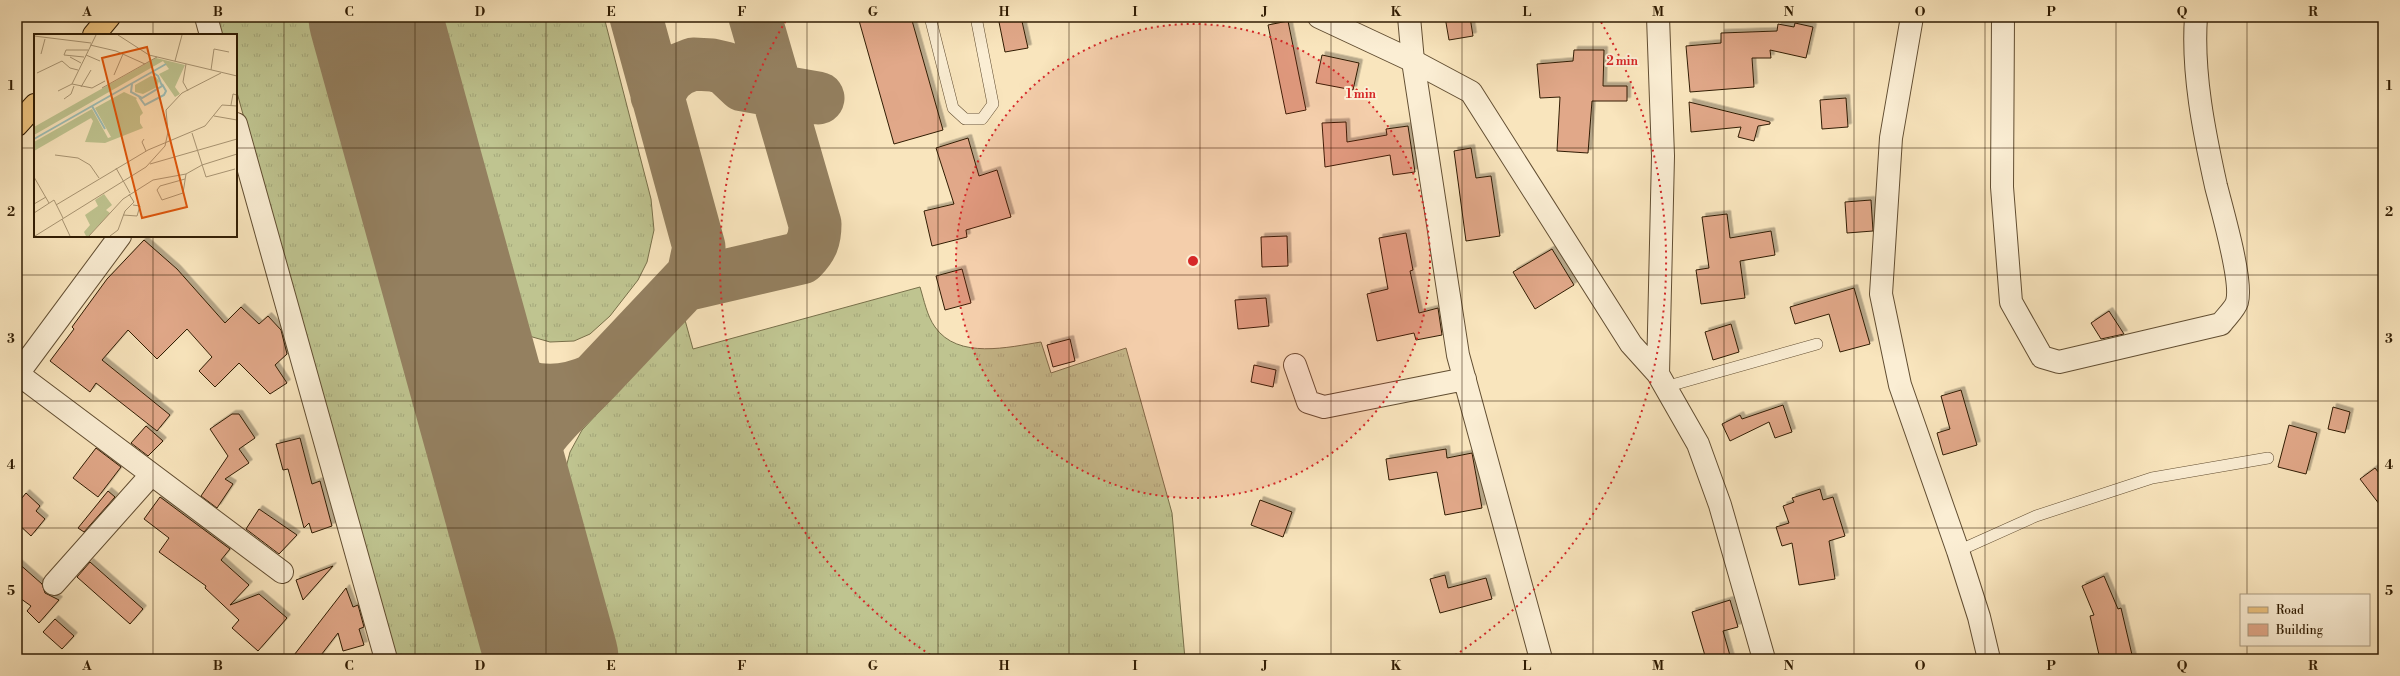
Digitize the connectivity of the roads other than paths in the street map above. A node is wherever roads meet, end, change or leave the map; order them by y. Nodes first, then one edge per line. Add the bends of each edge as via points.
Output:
1 (109, 17) edge
2 (206, 17) edge
3 (930, 17) edge
4 (976, 17) edge
5 (1319, 17) edge
6 (1409, 17) edge
7 (1658, 17) edge
8 (1912, 17) edge
9 (2003, 17) edge
10 (2196, 17) edge
11 (95, 34) edge
12 (211, 34) edge
13 (1413, 61) junction
14 (34, 106) edge
15 (17, 125) edge
16 (237, 128) edge
17 (119, 237) edge
18 (1817, 344) dead end
19 (1295, 365) dead end
20 (18, 374) edge
21 (1465, 379) junction
22 (1661, 380) junction
23 (2268, 458) dead end
24 (151, 475) junction
25 (1958, 551) junction
26 (282, 572) dead end
27 (54, 584) dead end
28 (386, 659) edge
29 (1541, 659) edge
30 (1764, 659) edge
31 (1989, 659) edge

1 - 11 main road
2 - 12 street
3 - 4 lane via 953,108 966,119 982,119 993,104
5 - 13 street
6 - 13 street
7 - 22 street via 1663,156
8 - 25 street via 1891,138 1881,294 1900,386
9 - 10 street via 2002,187 2011,302 2042,357 2059,362 2221,324 2237,302 2236,271 2214,178 2201,103
13 - 21 street via 1458,355
13 - 22 street via 1471,92 1631,344
14 - 15 main road
16 - 28 street
17 - 20 street
18 - 22 lane
19 - 21 street via 1308,402 1324,407
20 - 24 street
21 - 29 street
22 - 30 street via 1698,444 1720,504
23 - 25 lane via 2152,478 2036,516
24 - 26 street
24 - 27 street
25 - 31 street via 1980,618

